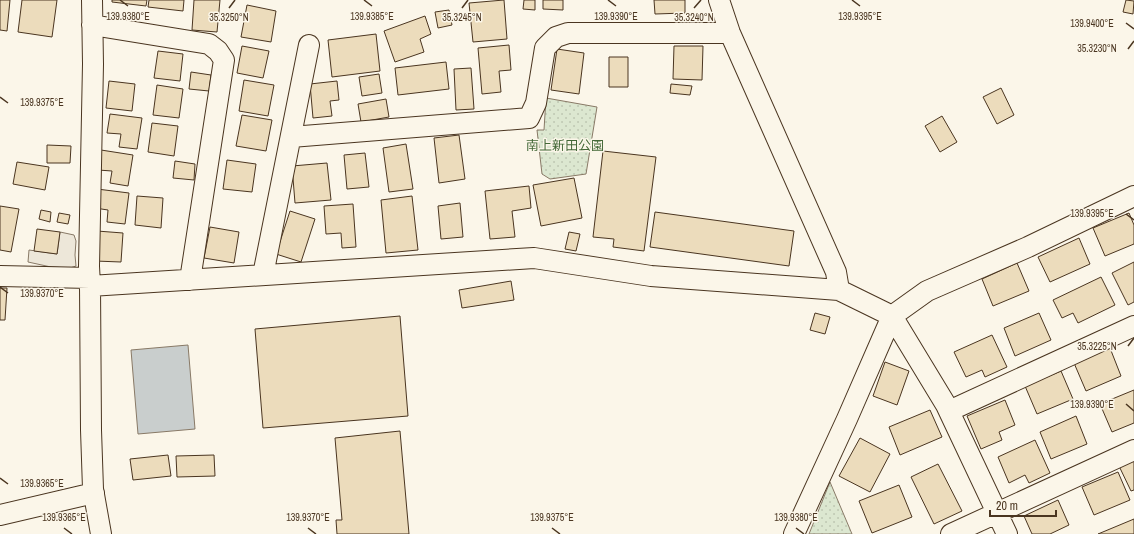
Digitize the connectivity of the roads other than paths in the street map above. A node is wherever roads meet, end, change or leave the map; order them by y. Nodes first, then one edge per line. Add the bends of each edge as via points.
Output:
1 (92, 0) edge
2 (719, 0) edge
3 (92, 25) junction
4 (730, 33) junction
5 (309, 45) dead end
6 (291, 137) junction
7 (1134, 196) edge
8 (263, 275) junction
9 (0, 276) edge
10 (190, 280) junction
11 (90, 282) junction
12 (839, 290) junction
13 (892, 316) junction
14 (1134, 326) edge
15 (949, 411) junction
16 (1134, 450) edge
17 (94, 493) junction
18 (997, 513) junction
19 (0, 515) edge
20 (101, 534) edge
21 (794, 534) edge
22 (952, 534) edge
23 (1007, 534) edge

1 - 3 street
2 - 4 street
3 - 10 street via 209,44 218,50 224,60
3 - 11 street
4 - 6 street via 568,33 556,37 545,48 536,103 529,118
4 - 12 street via 836,272
5 - 6 street
6 - 8 street
7 - 13 street via 1028,247 927,291
8 - 10 street
8 - 12 street via 534,258 652,276
9 - 11 street
10 - 11 street
11 - 17 street
12 - 13 street
13 - 15 street
13 - 21 street
14 - 15 street
15 - 18 street
16 - 18 street
17 - 19 street
17 - 20 street
18 - 22 street
18 - 23 street

